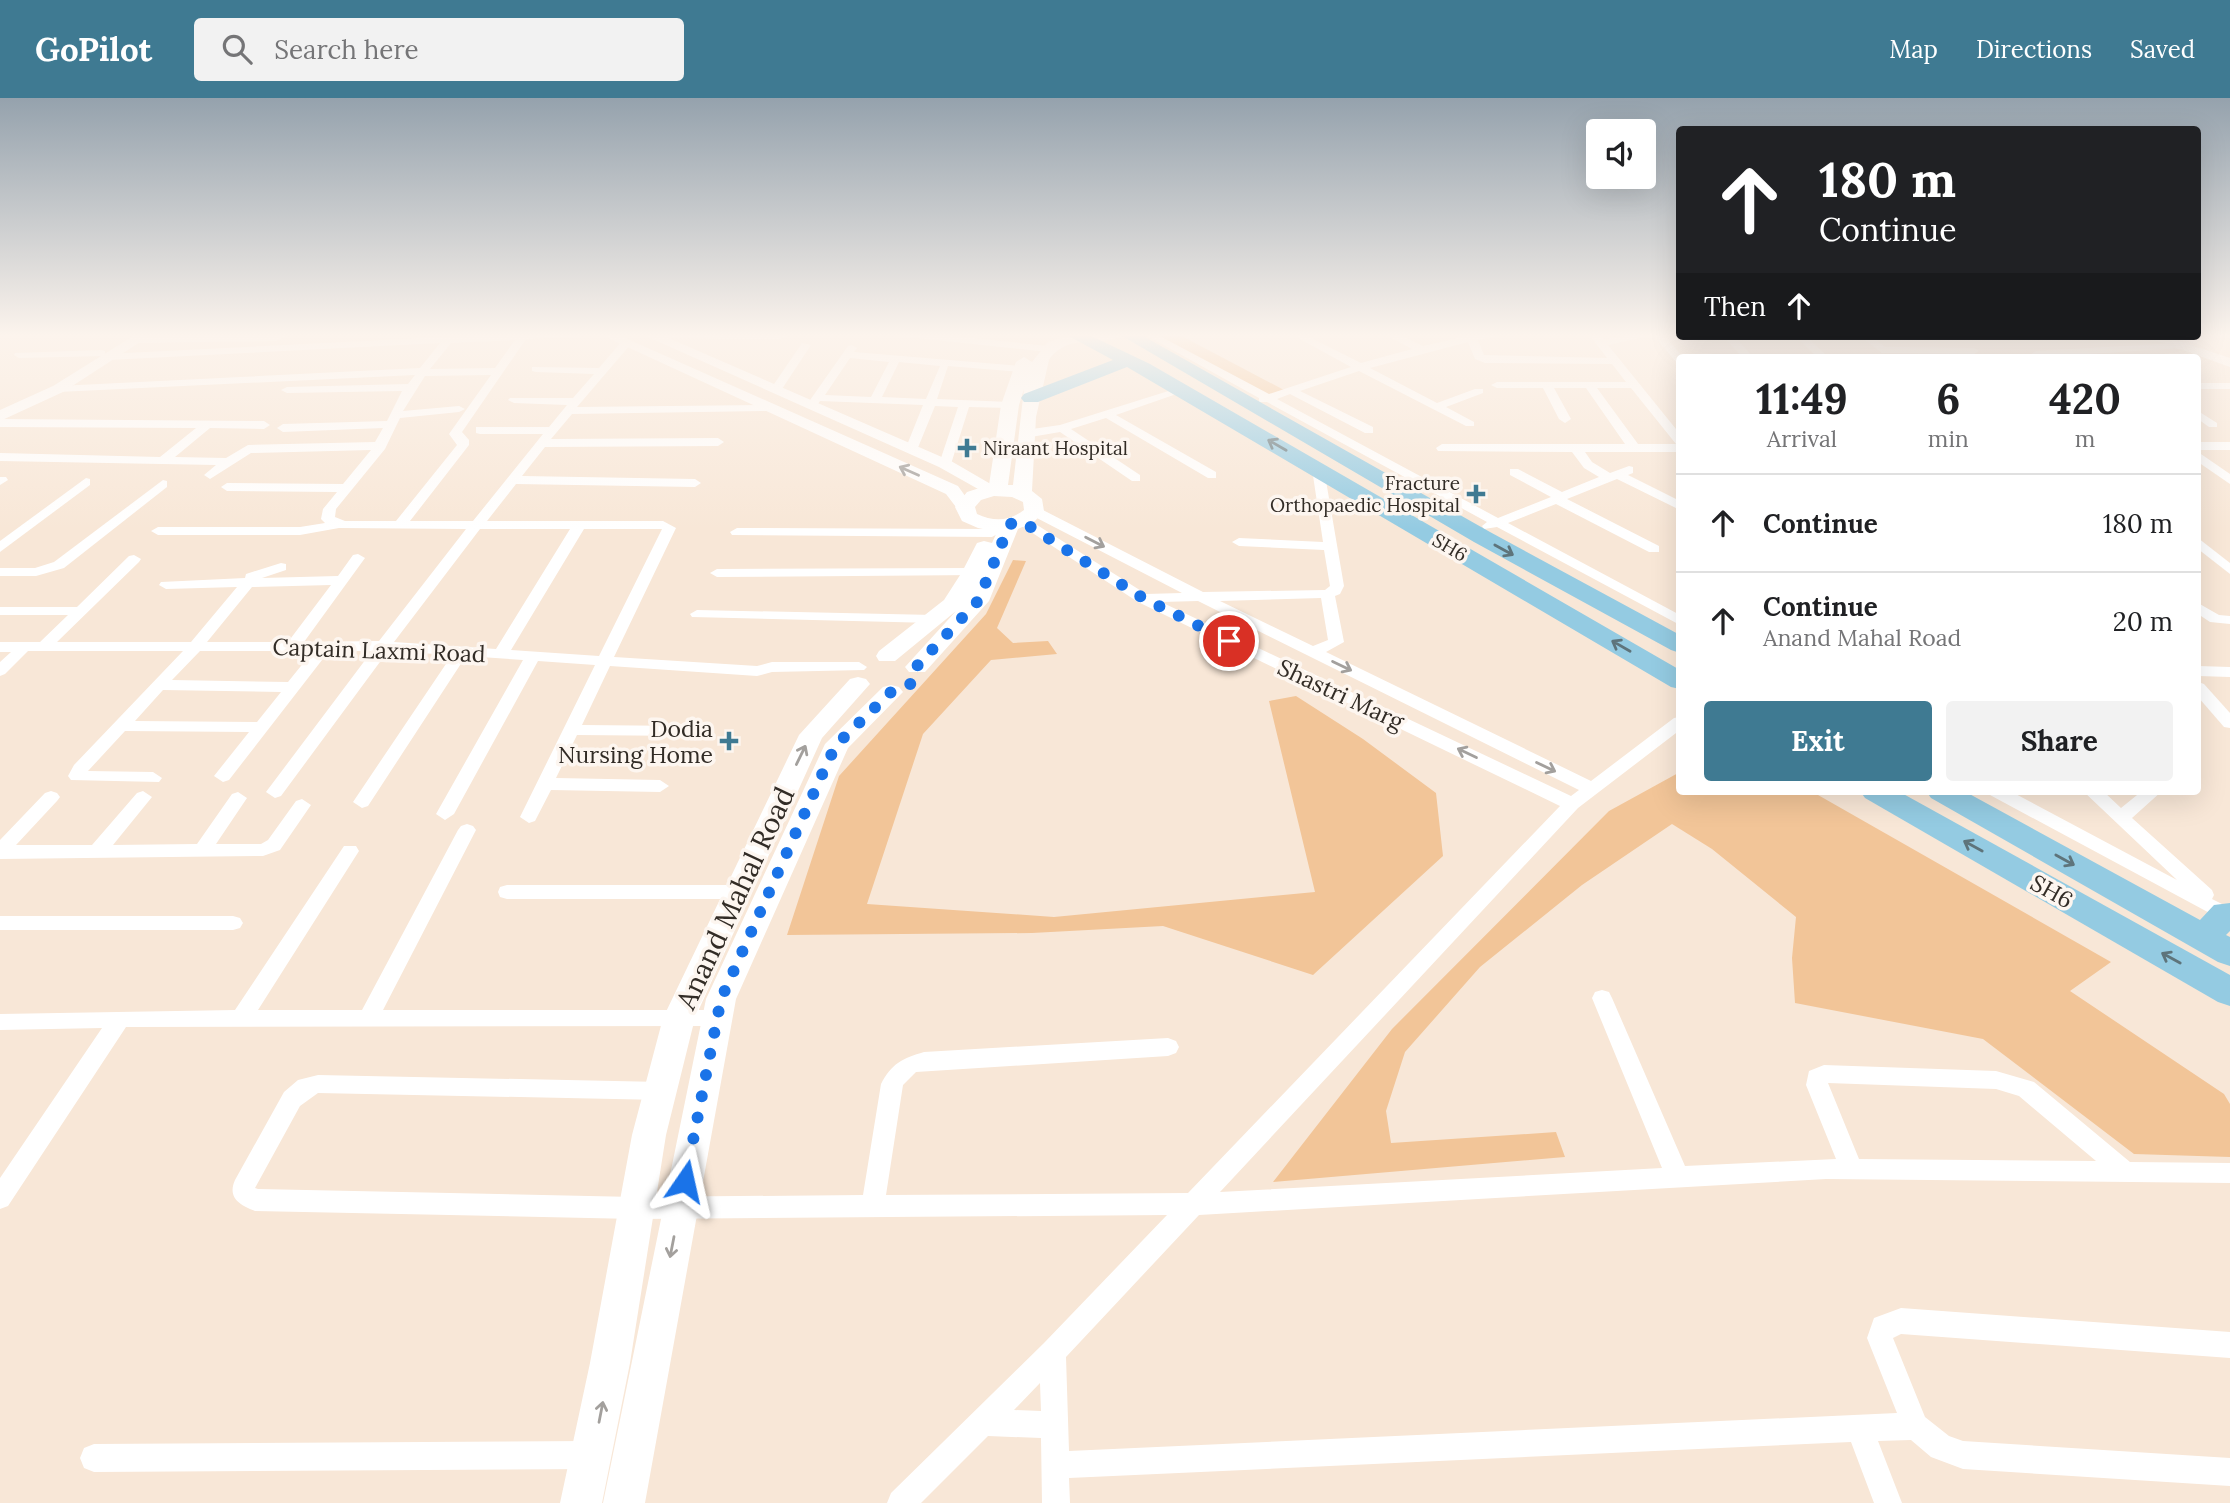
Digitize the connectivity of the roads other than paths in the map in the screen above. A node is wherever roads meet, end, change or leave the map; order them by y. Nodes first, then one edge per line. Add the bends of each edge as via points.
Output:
1 (1031, 398) edge
2 (37, 399) edge
3 (405, 399) edge
4 (479, 399) edge
5 (578, 399) edge
6 (748, 399) edge
7 (804, 399) edge
8 (818, 399) edge
9 (932, 399) edge
10 (1013, 399) edge
11 (1155, 399) edge
12 (1197, 399) edge
13 (1254, 399) edge
14 (1255, 399) edge
15 (1266, 399) edge
16 (1307, 399) edge
17 (1420, 399) edge
18 (1459, 399) edge
19 (1554, 399) edge
20 (1599, 399) edge
21 (1645, 399) edge
22 (514, 400) dead end
23 (875, 400) joint
24 (1259, 401) junction
25 (815, 402) junction
26 (931, 402) junction
27 (965, 403) junction
28 (1010, 405) junction
29 (571, 407) junction
30 (1436, 407) junction
31 (769, 408) junction
32 (459, 409) dead end
33 (1107, 414) junction
34 (0, 416) edge
35 (2201, 416) edge
36 (394, 419) junction
37 (1565, 419) dead end
38 (1663, 421) junction
39 (1676, 421) edge
40 (0, 423) edge
41 (208, 424) junction
42 (1470, 424) dead end
43 (264, 425) dead end
44 (2213, 425) dead end
45 (283, 428) dead end
46 (1062, 428) junction
47 (480, 430) dead end
48 (1369, 430) dead end
49 (551, 431) junction
50 (1025, 434) junction
51 (1676, 437) edge
52 (718, 442) dead end
53 (541, 443) junction
54 (380, 446) junction
55 (2201, 446) edge
56 (1441, 448) dead end
57 (1576, 448) junction
58 (2230, 448) edge
59 (1634, 449) junction
60 (1676, 449) edge
61 (911, 450) junction
62 (2201, 453) edge
63 (2201, 456) edge
64 (0, 457) edge
65 (164, 460) junction
66 (227, 461) junction
67 (945, 464) junction
68 (1318, 469) junction
69 (1514, 472) dead end
70 (1618, 474) junction
71 (210, 475) dead end
72 (1212, 475) dead end
73 (1136, 478) dead end
74 (511, 480) junction
75 (2230, 480) edge
76 (86, 482) dead end
77 (695, 483) dead end
78 (163, 484) dead end
79 (227, 487) dead end
80 (347, 488) junction
81 (996, 490) junction
82 (1022, 493) junction
83 (1558, 498) junction
84 (1676, 504) edge
85 (965, 507) junction
86 (1011, 523) junction
87 (1497, 523) junction
88 (340, 524) junction
89 (399, 526) junction
90 (579, 526) junction
91 (475, 527) junction
92 (158, 531) dead end
93 (737, 532) dead end
94 (1474, 533) junction
95 (1239, 542) dead end
96 (2201, 545) edge
97 (1330, 546) junction
98 (0, 548) edge
99 (1654, 549) dead end
100 (358, 558) dead end
101 (134, 559) dead end
102 (281, 567) dead end
103 (2230, 570) edge
104 (0, 572) edge
105 (973, 572) junction
106 (717, 573) dead end
107 (341, 580) junction
108 (230, 583) junction
109 (247, 583) junction
110 (166, 585) dead end
111 (1326, 594) junction
112 (1201, 597) junction
113 (1143, 598) junction
114 (2201, 610) edge
115 (0, 611) edge
116 (81, 611) junction
117 (697, 614) dead end
118 (934, 619) junction
119 (1676, 619) edge
120 (2230, 620) edge
121 (1676, 643) edge
122 (25, 646) junction
123 (45, 646) junction
124 (197, 646) junction
125 (293, 646) junction
126 (325, 646) junction
127 (383, 646) junction
128 (0, 647) edge
129 (462, 651) junction
130 (1313, 652) junction
131 (501, 654) junction
132 (533, 656) junction
133 (887, 656) junction
134 (607, 660) junction
135 (916, 667) junction
136 (0, 671) edge
137 (2201, 671) edge
138 (2230, 673) edge
139 (857, 677) junction
140 (1676, 679) edge
141 (160, 685) junction
142 (292, 687) junction
143 (2201, 690) edge
144 (891, 692) junction
145 (2230, 723) edge
146 (1676, 725) edge
147 (121, 726) junction
148 (261, 727) junction
149 (573, 730) junction
150 (689, 731) dead end
151 (223, 776) dead end
152 (153, 778) dead end
153 (546, 784) junction
154 (660, 786) dead end
155 (1592, 789) junction
156 (275, 792) dead end
157 (1882, 795) edge
158 (1948, 795) edge
159 (2004, 795) edge
160 (2095, 795) edge
161 (2148, 795) edge
162 (51, 797) dead end
163 (143, 797) dead end
164 (238, 798) dead end
165 (362, 802) dead end
166 (1572, 804) junction
167 (302, 805) dead end
168 (445, 814) dead end
169 (529, 817) dead end
170 (2121, 818) junction
171 (467, 830) dead end
172 (202, 850) junction
173 (0, 851) edge
174 (97, 851) junction
175 (349, 851) dead end
176 (507, 892) dead end
177 (737, 892) junction
178 (2229, 915) edge
179 (0, 923) edge
180 (233, 923) dead end
181 (2217, 945) edge
182 (2230, 992) edge
183 (1602, 998) dead end
184 (679, 1018) junction
185 (717, 1018) junction
186 (241, 1019) junction
187 (368, 1019) junction
188 (120, 1020) junction
189 (0, 1023) edge
190 (1168, 1047) dead end
191 (662, 1091) junction
192 (1852, 1170) junction
193 (2126, 1172) junction
194 (2230, 1173) edge
195 (1678, 1177) junction
196 (0, 1198) edge
197 (1194, 1204) junction
198 (873, 1206) junction
199 (635, 1208) junction
200 (679, 1208) junction
201 (2230, 1345) edge
202 (1053, 1352) junction
203 (983, 1422) junction
204 (1055, 1426) junction
205 (1915, 1426) junction
206 (1859, 1428) junction
207 (593, 1455) junction
208 (94, 1458) dead end
209 (1056, 1465) junction
210 (2230, 1472) edge
211 (581, 1503) edge
212 (624, 1503) edge
213 (901, 1503) edge
214 (1056, 1503) edge
215 (1888, 1503) edge

1 - 50 main road
2 - 34 street
3 - 36 street
4 - 89 street via 455,434 463,444
5 - 29 street
6 - 31 street
7 - 25 street
8 - 25 street
9 - 26 street
10 - 28 main road
11 - 33 street
68 -> 12 main road, SH6
13 - 24 main road
14 - 24 street
15 - 24 street
16 - 48 street
17 - 30 street
18 - 30 street
19 - 37 street
20 - 59 street
21 - 38 street
22 - 29 street
23 - 25 street
23 - 26 street
24 - 87 street
24 - 94 main road
25 - 61 street
26 - 27 street
26 - 61 street
27 - 28 street
27 - 67 street
28 - 81 main road
29 - 31 street
29 - 49 street
30 - 42 street
85 -> 31 street via 952,491
32 - 36 street
33 - 46 street
33 - 72 street
35 - 44 street
36 - 45 street
36 - 54 street
38 - 39 street
38 - 51 street
40 - 41 street
41 - 43 street
41 - 65 street
46 - 50 street
46 - 73 street
47 - 49 street
49 - 53 street
50 - 82 main road
52 - 53 street
53 - 74 street
54 - 66 street via 254,448
54 - 80 street
55 - 58 street
56 - 57 street
57 - 59 street
57 - 70 street via 1588,465
58 - 62 street
59 - 60 street
61 - 67 street
63 - 75 street
64 - 65 street
65 - 66 street
66 - 71 street
67 - 81 street
68 - 97 street
140 -> 68 main road, SH6
69 - 83 street
70 - 83 street
70 - 84 street
74 - 77 street
74 - 91 street
76 - 98 street
78 - 104 street via 59,565 36,572
79 - 80 street
80 - 88 street via 327,514
81 - 82 main road
81 - 85 main road via 974,496
82 - 86 main road via 1032,499
83 - 87 street
83 - 99 street
85 - 86 main road via 976,522
86 - 93 street
86 - 105 main road
86 -> 112 street, Shastri Marg
86 - 113 street, Shastri Marg
86 - 135 main road via 978,601
87 - 94 street
87 - 119 street
88 - 89 street
88 - 92 street via 300,531
89 - 91 street
90 - 91 street
90 - 131 street
90 - 134 street via 669,528
91 - 127 street
94 -> 121 main road
95 - 97 street
96 - 103 street
97 - 111 street via 1337,586
100 - 107 street
101 - 116 street
102 - 108 street
105 - 106 street
105 - 118 main road via 951,604
107 - 109 street
107 - 125 street
108 - 109 street
108 - 110 street
109 - 124 street
111 - 112 street
111 - 130 street via 1336,642
112 - 113 street
112 - 130 street, Shastri Marg
166 -> 113 street, Shastri Marg
114 - 120 street via 2215,619
115 - 116 street
116 - 123 street
117 - 118 street
118 - 133 main road
122 - 123 street, Captain Laxmi Road
122 - 128 street, Captain Laxmi Road
122 - 136 street
123 - 124 street, Captain Laxmi Road
124 - 125 street, Captain Laxmi Road
124 - 141 street
125 - 126 street, Captain Laxmi Road
126 - 127 street, Captain Laxmi Road
126 - 142 street
127 - 129 street, Captain Laxmi Road
127 - 156 street
129 - 131 street, Captain Laxmi Road
129 - 165 street
130 -> 155 street, Shastri Marg
131 - 132 street, Captain Laxmi Road
132 - 134 street, Captain Laxmi Road
132 - 168 street
133 - 135 main road via 906,659
133 - 139 main road via 877,658
134 - 139 street, Captain Laxmi Road via 757,671 769,677
134 - 149 street
135 - 144 main road, Anand Mahal Road via 909,685
137 - 138 street
139 - 144 main road via 871,691
177 -> 139 main road, Anand Mahal Road via 811,736
141 - 142 street
141 - 147 street
142 - 148 street
143 - 145 street
144 - 185 main road, Anand Mahal Road via 837,744 728,979
146 - 155 street
147 - 148 street
147 - 152 street via 77,776
148 - 151 street
149 - 150 street
149 - 153 street
153 - 154 street
153 - 169 street
155 - 166 street
182 -> 157 main road, SH6
158 -> 181 main road
159 - 178 street
160 - 170 street
161 - 170 street
162 - 173 street
163 - 174 street
164 - 172 street
166 - 197 street
167 - 172 street via 269,848
170 - 178 street
171 - 187 street
172 - 174 street
173 - 174 street
175 - 186 street
176 - 177 street
177 - 184 main road, Anand Mahal Road
178 - 181 main road
179 - 180 street
183 - 195 street
184 - 185 street
184 - 187 street
184 - 191 main road, Anand Mahal Road
185 - 200 main road, Anand Mahal Road
186 - 187 street
186 - 188 street
188 - 189 street
188 - 196 street
190 - 198 street via 908,1065 892,1084
191 - 199 main road, Anand Mahal Road
191 - 199 street via 306,1087 292,1098 243,1188 247,1198 255,1200
192 - 193 street
192 - 193 street via 1817,1085 1817,1078 1825,1074 1996,1080 2026,1089
192 - 195 street
193 - 194 street
195 - 197 street
197 - 198 street
197 - 202 street
198 - 200 street
199 - 200 street
207 -> 199 main road, Anand Mahal Road
200 -> 212 main road, Anand Mahal Road
201 - 205 street via 1901,1321 1883,1327 1880,1338
202 - 203 street
202 - 204 street
203 - 204 street
203 - 213 street
204 - 209 street
205 - 206 street
205 - 210 street via 1941,1447 1962,1455
206 - 209 street
206 - 215 street
207 - 208 street
207 - 211 main road, Anand Mahal Road
209 - 214 street

